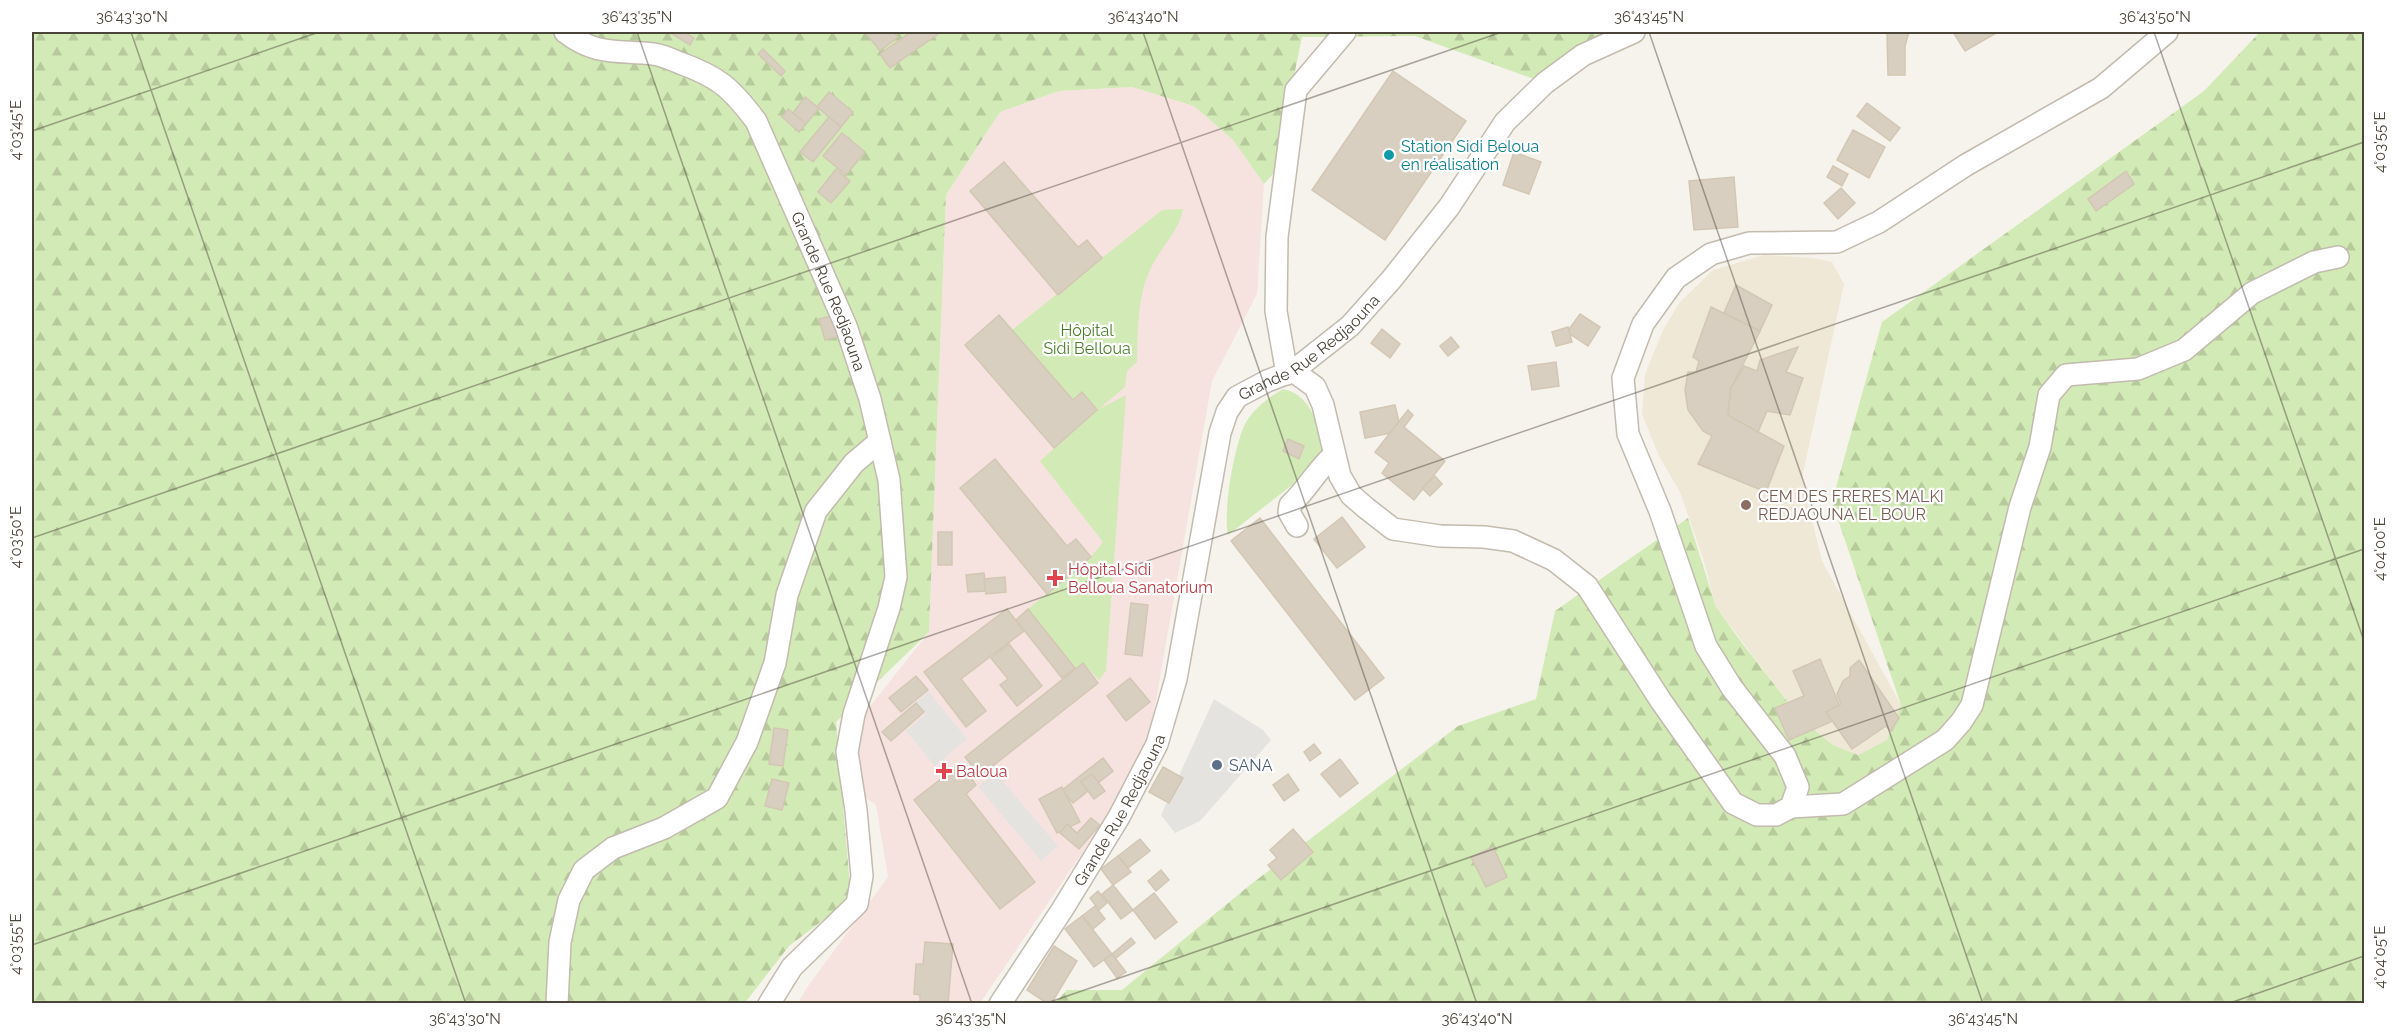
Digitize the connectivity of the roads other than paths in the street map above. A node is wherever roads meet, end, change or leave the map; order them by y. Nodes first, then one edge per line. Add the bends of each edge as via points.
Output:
1 (565, 32) edge
2 (1345, 32) edge
3 (1634, 32) edge
4 (2167, 32) edge
5 (2337, 257) dead end
6 (1290, 373) junction
7 (880, 441) junction
8 (1334, 455) junction
9 (1297, 526) dead end
10 (1791, 807) junction
11 (557, 1004) edge
12 (769, 1004) edge
13 (1000, 1004) edge

1 - 7 street, Grande Rue Redjaouna via 582,45 611,52 656,54 708,73 734,92 756,121 846,326
2 - 6 street via 1296,90 1277,237 1276,311
3 - 6 street, Grande Rue Redjaouna via 1583,55 1545,83 1505,122 1449,207 1391,280 1350,326
4 - 10 street via 2101,88 1966,165 1879,222 1837,242 1749,243 1711,254 1676,278 1643,324 1623,378 1628,434 1660,511 1706,646 1732,688 1785,756 1798,786
5 - 10 street via 2314,262 2253,293 2184,350 2138,369 2066,375 2049,395 2040,447 2020,507 1972,705 1961,723 1945,740 1844,804
6 - 8 street via 1315,387
6 - 13 street, Grande Rue Redjaouna via 1237,397 1227,412 1176,679 1157,744 1119,817
7 - 11 street via 854,463 816,510 787,595 775,663 747,742 717,798 664,828 613,848 584,870 569,900 560,942
7 - 12 street, Grande Rue Redjaouna via 889,480 896,577 854,714 847,752 862,876 857,904 792,967
8 - 9 street via 1290,505 1289,512
8 - 10 street via 1351,495 1393,529 1513,541 1554,561 1587,586 1733,803 1757,815 1776,815

